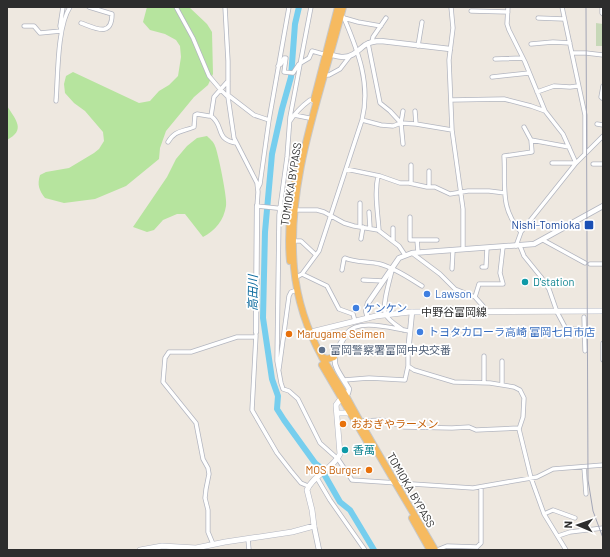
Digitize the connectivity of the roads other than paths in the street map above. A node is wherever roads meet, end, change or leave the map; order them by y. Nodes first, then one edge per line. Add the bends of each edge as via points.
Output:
1 (63, 7) edge
2 (70, 7) edge
3 (74, 7) edge
4 (89, 7) edge
5 (176, 7) edge
6 (225, 7) edge
7 (289, 7) edge
8 (311, 7) edge
9 (338, 7) edge
10 (343, 7) edge
11 (451, 7) edge
12 (508, 7) edge
13 (562, 7) edge
14 (602, 7) edge
15 (471, 10) dead end
16 (66, 12) junction
17 (508, 12) junction
18 (603, 14) edge
19 (343, 16) junction
20 (386, 18) dead end
21 (538, 18) dead end
22 (564, 19) junction
23 (422, 22) dead end
24 (81, 23) dead end
25 (24, 26) dead end
26 (380, 26) junction
27 (61, 32) junction
28 (370, 42) junction
29 (570, 42) junction
30 (531, 44) dead end
31 (418, 46) junction
32 (450, 49) junction
33 (358, 51) junction
34 (572, 53) junction
35 (328, 54) junction
36 (603, 55) edge
37 (350, 56) junction
38 (523, 58) junction
39 (495, 59) dead end
40 (300, 63) junction
41 (278, 66) junction
42 (529, 73) junction
43 (325, 75) junction
44 (492, 77) dead end
45 (228, 80) junction
46 (578, 86) junction
47 (603, 86) edge
48 (220, 90) junction
49 (537, 92) junction
50 (228, 96) junction
51 (602, 98) edge
52 (451, 100) junction
53 (56, 101) dead end
54 (314, 101) junction
55 (403, 111) dead end
56 (415, 111) dead end
57 (545, 111) junction
58 (294, 115) junction
59 (211, 116) junction
60 (309, 118) junction
61 (269, 120) junction
62 (362, 120) junction
63 (290, 123) junction
64 (401, 123) junction
65 (416, 124) junction
66 (597, 124) dead end
67 (603, 125) edge
68 (524, 127) dead end
69 (452, 130) junction
70 (603, 136) edge
71 (531, 140) junction
72 (168, 142) dead end
73 (236, 143) junction
74 (403, 144) dead end
75 (570, 147) junction
76 (585, 153) junction
77 (552, 163) dead end
78 (576, 163) junction
79 (593, 164) dead end
80 (603, 164) edge
81 (411, 165) dead end
82 (346, 169) junction
83 (429, 171) dead end
84 (378, 176) junction
85 (411, 184) junction
86 (429, 186) junction
87 (258, 188) junction
88 (460, 192) junction
89 (505, 193) junction
90 (360, 203) dead end
91 (259, 206) junction
92 (603, 206) edge
93 (280, 207) junction
94 (292, 209) junction
95 (369, 212) dead end
96 (331, 215) junction
97 (410, 217) dead end
98 (361, 227) junction
99 (370, 228) junction
100 (393, 228) dead end
101 (379, 231) junction
102 (521, 232) junction
103 (361, 239) dead end
104 (417, 240) junction
105 (437, 240) dead end
106 (543, 240) junction
107 (293, 241) junction
108 (393, 241) junction
109 (518, 246) junction
110 (503, 247) junction
111 (487, 248) junction
112 (463, 249) junction
113 (453, 250) junction
114 (418, 252) junction
115 (412, 253) junction
116 (316, 255) junction
117 (405, 255) junction
118 (585, 263) dead end
119 (590, 264) dead end
120 (603, 264) edge
121 (482, 267) dead end
122 (392, 269) junction
123 (452, 269) dead end
124 (342, 270) dead end
125 (302, 274) junction
126 (295, 278) junction
127 (364, 280) dead end
128 (383, 281) junction
129 (422, 286) dead end
130 (294, 291) junction
131 (475, 297) junction
132 (603, 311) edge
133 (412, 312) junction
134 (483, 312) junction
135 (557, 312) junction
136 (386, 314) junction
137 (584, 317) dead end
138 (368, 318) junction
139 (355, 321) junction
140 (584, 329) junction
141 (403, 330) junction
142 (410, 331) junction
143 (308, 332) junction
144 (256, 334) junction
145 (346, 334) joint
146 (603, 343) edge
147 (585, 351) dead end
148 (408, 353) joint
149 (322, 356) junction
150 (484, 356) dead end
151 (334, 358) junction
152 (603, 358) edge
153 (502, 361) dead end
154 (408, 366) junction
155 (279, 373) junction
156 (344, 380) junction
157 (484, 383) junction
158 (502, 385) junction
159 (344, 397) junction
160 (337, 413) junction
161 (350, 413) junction
162 (359, 421) junction
163 (519, 428) junction
164 (337, 460) junction
165 (603, 465) edge
166 (584, 467) junction
167 (318, 477) junction
168 (530, 478) junction
169 (394, 483) junction
170 (308, 486) junction
171 (481, 487) junction
172 (586, 494) dead end
173 (544, 514) junction
174 (575, 518) dead end
175 (314, 526) junction
176 (603, 528) edge
177 (558, 536) junction
178 (248, 539) junction
179 (213, 544) junction
180 (201, 548) edge
181 (140, 550) edge
182 (249, 550) edge
183 (319, 550) edge
184 (365, 550) edge
185 (430, 550) edge
186 (436, 550) edge
187 (566, 550) edge

1 - 27 street
2 - 16 street
3 - 16 street
4 - 24 street via 112,14 109,27 102,30
5 - 48 street via 209,76
6 - 45 street
7 - 41 street
8 - 40 street
9 - 35 highway, TOMIOKA BYPASS
10 - 19 highway, TOMIOKA BYPASS
11 - 32 street via 453,28
12 - 17 street
13 - 22 street
14 - 18 street
15 - 17 street
16 - 27 street
17 - 38 street via 507,24
19 - 26 street
19 - 33 street
19 - 35 highway, TOMIOKA BYPASS
20 - 26 street
21 - 22 street
22 - 29 street
23 - 31 street
25 - 27 street via 34,26 40,33
26 - 28 street
27 - 53 street
28 - 31 street
28 - 33 street
28 - 64 street via 380,103
29 - 30 street
29 - 34 street
31 - 32 street
32 - 52 street via 448,60
33 - 37 street
33 - 62 street via 366,98
34 - 36 street
34 - 46 street
35 - 37 street
35 - 40 street via 312,51 308,58
35 - 43 highway, TOMIOKA BYPASS
35 - 54 highway, TOMIOKA BYPASS
37 - 43 street via 340,69
38 - 39 street
38 - 42 street
40 - 41 street via 293,73 284,72 286,58
40 - 63 street
41 - 61 street
42 - 44 street
42 - 49 street
43 - 94 highway, TOMIOKA BYPASS
45 - 48 street
45 - 50 street
46 - 49 street via 554,86
46 - 76 street via 585,115
47 - 51 street
48 - 50 street
48 - 59 street via 212,101
49 - 57 street
50 - 61 street via 254,115
50 - 73 street
52 - 57 street via 504,99
52 - 69 street
54 - 58 street via 310,100
54 - 60 highway, TOMIOKA BYPASS
55 - 64 street
56 - 65 street
57 - 75 street
58 - 60 street
58 - 63 street
59 - 72 street via 195,115 194,127 179,131
59 - 73 street via 217,120 223,137
60 - 94 highway, TOMIOKA BYPASS via 297,170
61 - 87 street
62 - 64 street via 393,126
62 - 82 street
63 - 93 street
64 - 65 street
64 - 74 street
65 - 69 street
66 - 67 street
68 - 71 street
69 - 88 street
70 - 76 street
71 - 75 street
71 - 89 street via 532,152 504,156
73 - 87 street
75 - 78 street
76 - 78 street
77 - 78 street
78 - 102 street
79 - 80 street
81 - 85 street
82 - 84 street
82 - 96 street
83 - 86 street
84 - 85 street
84 - 101 street
85 - 86 street
86 - 88 street via 435,186 450,194
87 - 91 street
88 - 89 street
88 - 112 street via 463,210
89 - 102 street via 507,209
90 - 98 street
91 - 93 street
91 - 144 street
92 - 106 street
93 - 94 street
93 - 155 street via 277,332
94 - 96 street via 317,210
94 - 107 highway, TOMIOKA BYPASS
94 - 130 highway, TOMIOKA BYPASS via 289,252
95 - 99 street
96 - 98 street via 344,223
96 - 116 street
97 - 104 street via 410,240
98 - 99 street
98 - 103 street
99 - 101 street
100 - 108 street
101 - 108 street
102 - 109 street
104 - 105 street
104 - 114 street
106 - 109 street
106 - 118 street
107 - 116 street via 301,241
107 - 126 highway, TOMIOKA BYPASS
108 - 117 street
109 - 110 street
109 - 135 street via 541,277
110 - 111 street
110 - 131 street via 500,273 503,284 479,284
111 - 112 street
111 - 121 street via 486,267
112 - 113 street
113 - 114 street
113 - 123 street
114 - 115 street
115 - 117 street
115 - 131 street via 440,274 454,289
116 - 125 street
117 - 122 street via 399,258
119 - 120 street
122 - 124 street via 379,263 345,258
122 - 128 street
122 - 129 street
122 - 136 street via 385,306
125 - 126 street
125 - 139 street via 327,286 339,309 353,314
126 - 143 highway, TOMIOKA BYPASS
127 - 128 street
128 - 138 street via 368,303
130 - 143 highway, TOMIOKA BYPASS
130 - 155 street via 289,296
131 - 134 street via 483,306
132 - 135 main road, 中野谷富岡線
133 - 134 main road, 中野谷富岡線
133 - 136 main road, 中野谷富岡線
133 - 142 street
134 - 135 main road, 中野谷富岡線
135 - 140 street via 565,328
136 - 138 main road, 中野谷富岡線
136 - 141 street
137 - 140 street
138 - 139 main road, 中野谷富岡線
139 - 143 main road, 中野谷富岡線
140 - 147 street
141 - 142 street
141 - 145 street via 365,324 354,327
142 - 148 street
143 - 149 highway, TOMIOKA BYPASS
143 - 159 highway, TOMIOKA BYPASS via 319,358
144 - 170 street via 252,410 277,453 301,483
144 - 179 street via 237,337 191,352 169,352 165,358 163,382 196,422 198,428 203,459 209,474 205,498 208,532
145 - 151 street
146 - 152 street
148 - 154 street
149 - 151 highway
149 - 159 highway, TOMIOKA BYPASS
150 - 157 street
151 - 156 street
153 - 158 street
154 - 156 street via 405,380
154 - 157 street via 454,382
155 - 164 street via 283,389 298,399 320,443
156 - 159 street via 349,389
157 - 158 street
158 - 163 street via 520,390 524,398 523,417
159 - 160 main road via 337,403
159 - 161 highway, TOMIOKA BYPASS
159 - 162 highway, TOMIOKA BYPASS
160 - 161 main road
160 - 164 main road via 340,449
161 - 169 highway, TOMIOKA BYPASS
162 - 163 street via 383,420 404,427 466,427 476,430
162 - 169 highway, TOMIOKA BYPASS
163 - 168 street
164 - 167 main road
164 - 169 street via 352,480
165 - 166 street
166 - 168 street via 548,470
166 - 172 street
167 - 170 main road
167 - 184 street via 330,500
168 - 171 street
168 - 173 street
169 - 171 street via 459,488
169 - 185 highway, TOMIOKA BYPASS
169 - 186 highway, TOMIOKA BYPASS
170 - 175 main road
171 - 186 street via 481,543 477,547 447,546
173 - 174 street via 553,510
173 - 177 street
175 - 178 main road
175 - 183 street
176 - 177 street
177 - 187 street
178 - 179 main road
178 - 182 street
179 - 180 main road
180 - 181 main road via 162,546

